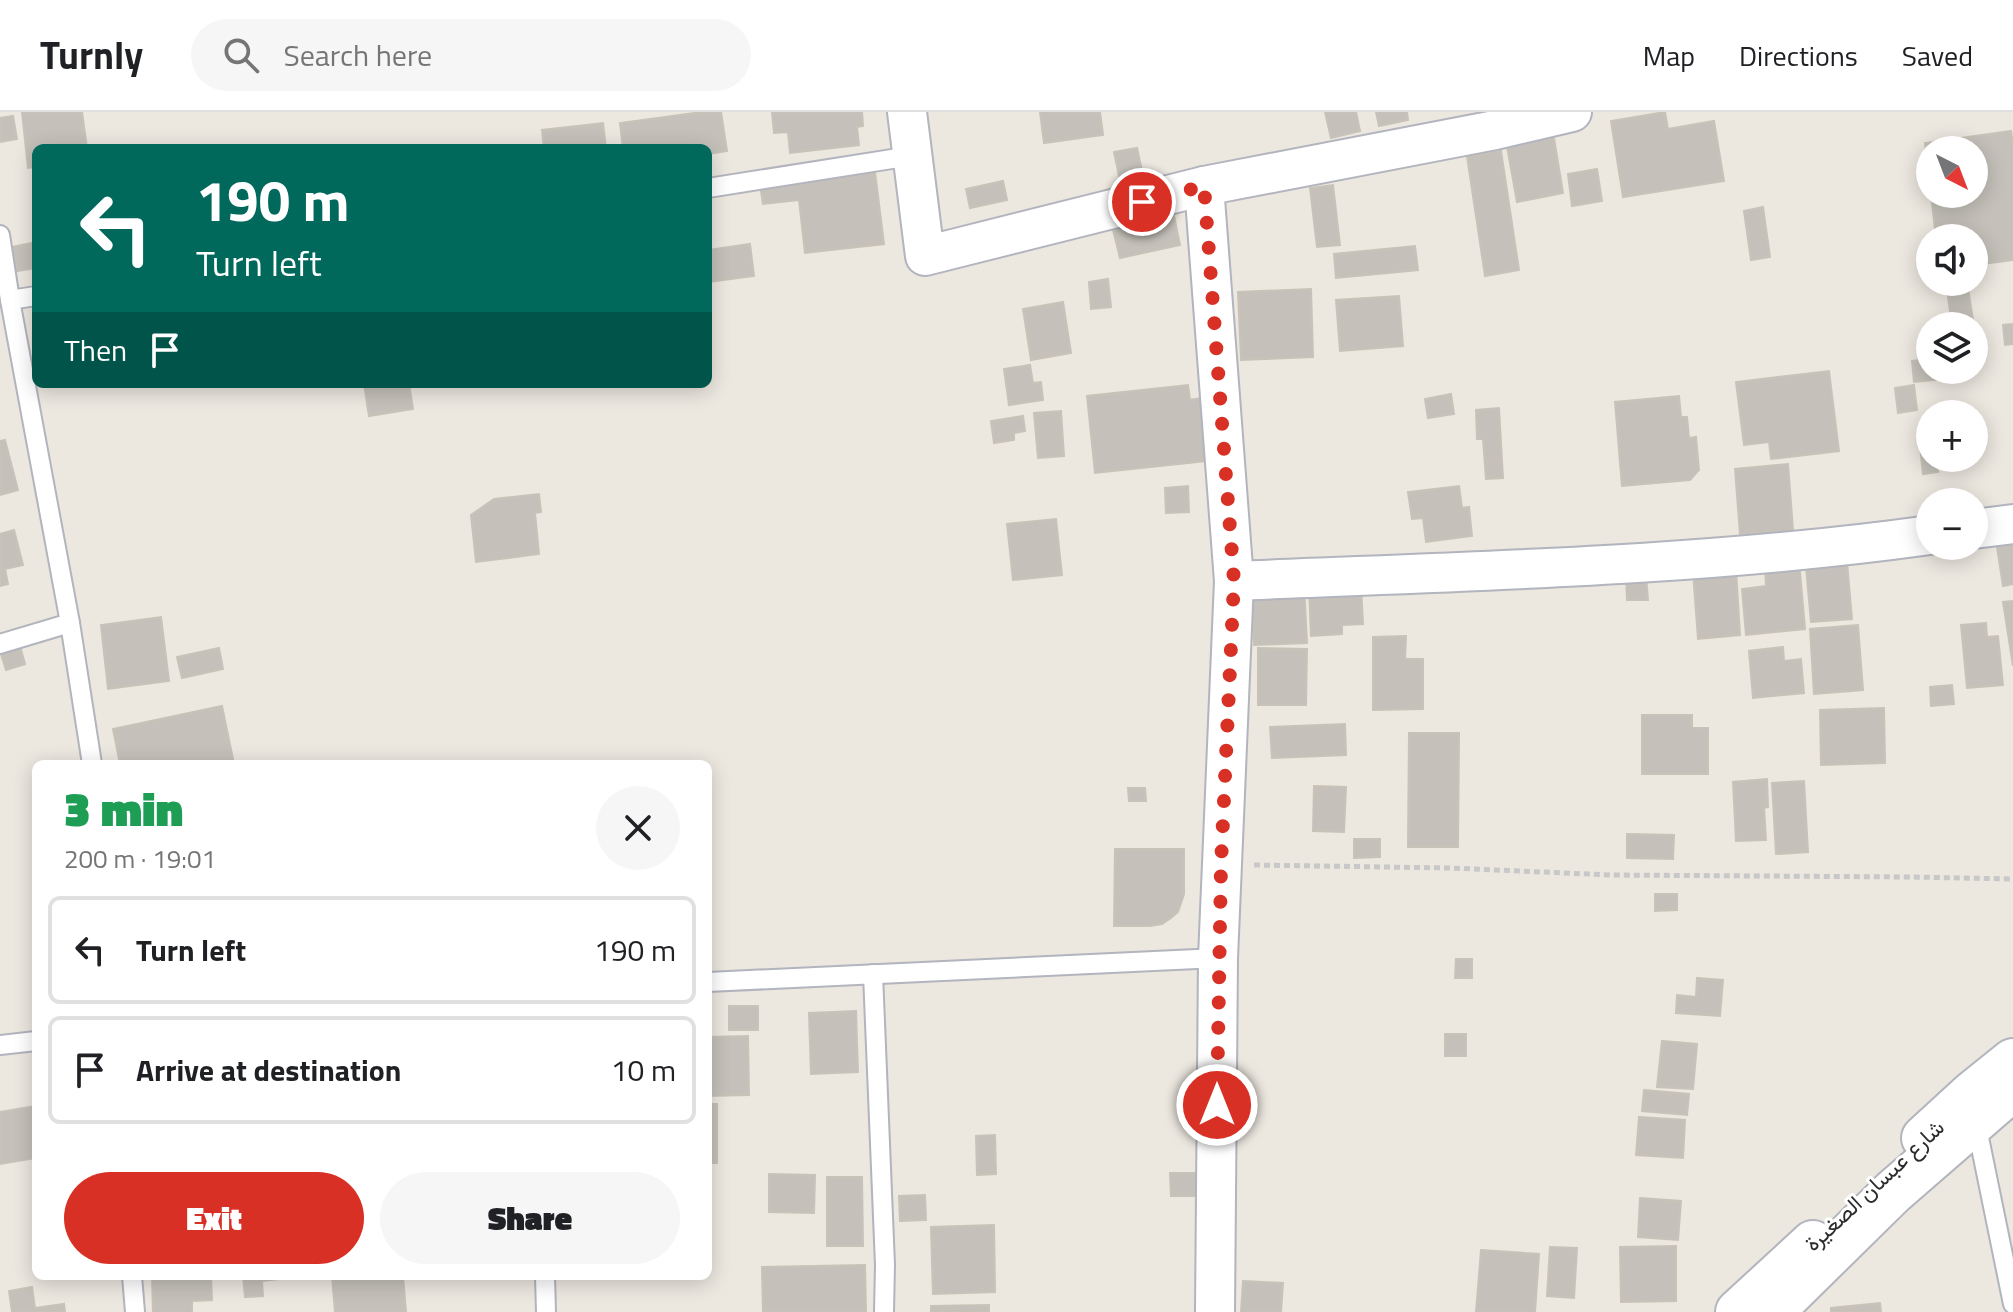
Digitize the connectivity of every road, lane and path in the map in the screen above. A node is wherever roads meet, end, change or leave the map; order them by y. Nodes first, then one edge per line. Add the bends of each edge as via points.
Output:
1 (907, 112) edge
2 (1572, 112) edge
3 (911, 156) junction
4 (1204, 186) junction
5 (712, 187) edge
6 (0, 235) edge
7 (32, 297) edge
8 (10, 300) junction
9 (2013, 524) edge
10 (1988, 527) edge
11 (1916, 537) edge
12 (1234, 581) junction
13 (70, 623) junction
14 (0, 644) edge
15 (91, 760) edge
16 (1221, 865) junction
17 (2013, 879) edge
18 (1218, 958) junction
19 (873, 974) junction
20 (712, 982) edge
21 (32, 1041) edge
22 (0, 1045) edge
23 (2013, 1061) edge
24 (1987, 1101) edge
25 (132, 1280) edge
26 (545, 1280) edge
27 (2013, 1304) edge
28 (135, 1312) edge
29 (546, 1312) edge
30 (884, 1312) edge
31 (1215, 1312) edge
32 (1738, 1312) edge
33 (1771, 1312) edge

1 - 3 street
2 - 4 street
3 - 4 street via 925,256
3 - 5 lane
4 - 12 street
6 - 8 lane
7 - 8 lane
8 - 13 lane
9 - 10 street
11 - 12 street via 1596,566
12 - 16 street
13 - 14 lane
13 - 15 lane
16 - 17 path
16 - 18 street
18 - 19 lane
18 - 31 street
19 - 20 lane
19 - 30 lane
21 - 22 lane
23 - 24 street, شارع عبسان الصغيرة
24 - 27 lane
24 - 32 street, شارع عبسان الصغيرة
24 - 33 street, شارع عبسان الصغيرة
25 - 28 lane
26 - 29 lane

